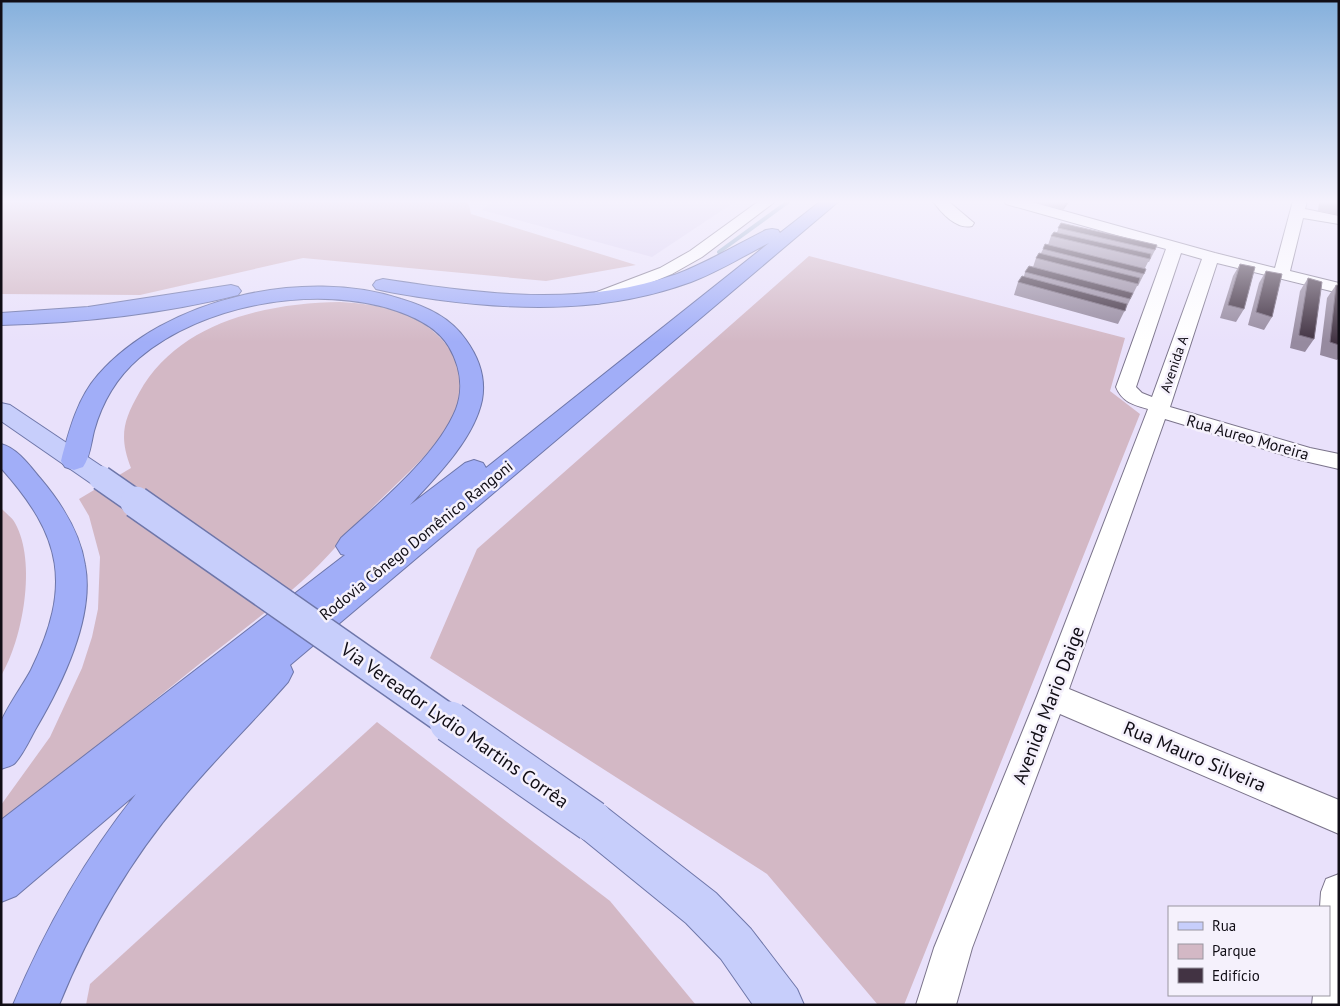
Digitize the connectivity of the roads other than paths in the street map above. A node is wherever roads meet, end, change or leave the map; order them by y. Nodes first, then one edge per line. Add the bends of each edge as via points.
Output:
1 (703, 248) edge
2 (744, 248) edge
3 (754, 248) edge
4 (774, 248) edge
5 (1175, 248) edge
6 (1178, 248) edge
7 (1289, 248) edge
8 (1211, 257) junction
9 (1282, 274) junction
10 (1339, 288) edge
11 (1159, 293) junction
12 (595, 299) junction
13 (1196, 302) junction
14 (1, 319) edge
15 (1146, 329) junction
16 (1183, 338) junction
17 (1159, 408) junction
18 (1, 410) edge
19 (1, 452) edge
20 (74, 461) junction
21 (1339, 462) edge
22 (291, 642) junction
23 (250, 645) junction
24 (1052, 696) junction
25 (1, 752) edge
26 (1339, 817) edge
27 (1, 845) edge
28 (1, 881) edge
29 (1339, 892) edge
30 (36, 1005) edge
31 (781, 1005) edge
32 (936, 1005) edge
33 (1332, 1005) edge

1 - 12 street via 666,270
2 - 12 highway via 685,277
3 - 23 highway, Rodovia Cônego Domênico Rangoni
4 - 22 highway, Rodovia Cônego Domênico Rangoni
5 - 11 street, Avenida A
6 - 8 street
7 - 9 street
8 - 9 street
8 - 13 street, Avenida A
9 - 10 street
11 - 13 street
11 - 15 street, Avenida A
12 - 14 highway via 554,303 508,302 462,298 368,282 317,280 63,318
13 - 16 street, Avenida A
15 - 16 street
15 - 17 street, Avenida A via 1126,387 1134,397
16 - 17 street, Avenida A
17 - 21 street, Rua Aureo Moreira
17 - 24 street, Avenida Mario Daige
18 - 20 main road, Via Vereador Lydio Martins Corrêa
19 - 25 highway via 33,486 52,514 66,542 72,576 67,616 49,667 27,712
20 - 23 highway via 90,407 118,366 158,335 212,312 287,294 358,293 401,303 450,332 470,366 472,387 468,409 458,431 430,466 377,521
20 - 31 main road, Via Vereador Lydio Martins Corrêa, bridge via 592,821 701,908 736,944
22 - 28 highway, Rodovia Cônego Domênico Rangoni
22 - 30 highway via 280,667 175,779 124,843 96,884
23 - 27 highway, Rodovia Cônego Domênico Rangoni
24 - 26 street, Rua Mauro Silveira
24 - 32 street, Avenida Mario Daige via 953,948
29 - 33 street

